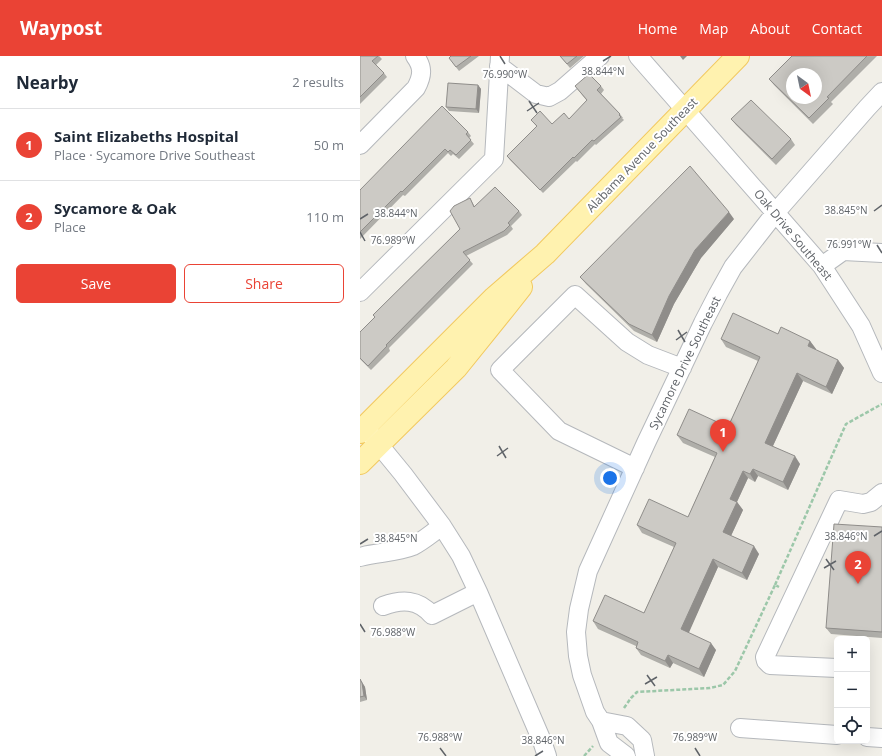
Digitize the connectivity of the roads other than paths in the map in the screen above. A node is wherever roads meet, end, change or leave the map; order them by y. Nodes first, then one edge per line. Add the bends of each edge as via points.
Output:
1 (415, 56) edge
2 (600, 56) edge
3 (638, 56) edge
4 (738, 56) edge
5 (500, 61) edge
6 (882, 92) edge
7 (686, 109) junction
8 (360, 145) edge
9 (776, 212) junction
10 (546, 254) junction
11 (882, 254) edge
12 (822, 266) junction
13 (360, 292) edge
14 (682, 368) junction
15 (882, 372) edge
16 (362, 427) edge
17 (379, 445) junction
18 (360, 463) edge
19 (635, 468) junction
20 (882, 493) edge
21 (442, 526) junction
22 (360, 557) edge
23 (478, 592) junction
24 (384, 606) dead end
25 (834, 668) edge
26 (601, 721) junction
27 (740, 728) dead end
28 (834, 735) edge
29 (870, 737) edge
30 (882, 738) edge
31 (548, 756) edge
32 (626, 756) edge
33 (645, 756) edge

1 - 8 street via 422,72 420,82
2 - 5 street via 560,91 549,97 536,94
3 - 7 street, Oak Drive Southeast
4 - 7 main road, Alabama Avenue Southeast
5 - 13 street via 494,159
6 - 9 street, Sycamore Drive Southeast
7 - 9 street, Oak Drive Southeast
7 - 10 main road, Alabama Avenue Southeast
9 - 12 street, Oak Drive Southeast
9 - 14 street, Sycamore Drive Southeast via 733,267
10 - 16 main road, Alabama Avenue Southeast via 494,298
10 - 17 main road, Alabama Avenue Southeast via 464,358
11 - 12 street via 843,251
12 - 15 street, Oak Drive Southeast via 861,326
14 - 19 street, Sycamore Drive Southeast
14 - 19 street via 627,342 575,295 500,370 559,431
16 - 17 street
17 - 18 main road, Alabama Avenue Southeast
17 - 21 street
19 - 26 street, Sycamore Drive Southeast via 588,571 578,609 578,656 595,712
20 - 25 street via 871,502 863,504 839,500 765,657 770,665
21 - 22 street via 412,546
21 - 23 street via 461,556
23 - 24 street via 432,615 426,608 413,602 398,602
23 - 31 street
26 - 32 street, Sycamore Drive Southeast via 609,742
26 - 33 street via 627,726 642,740
27 - 28 street
29 - 30 street

